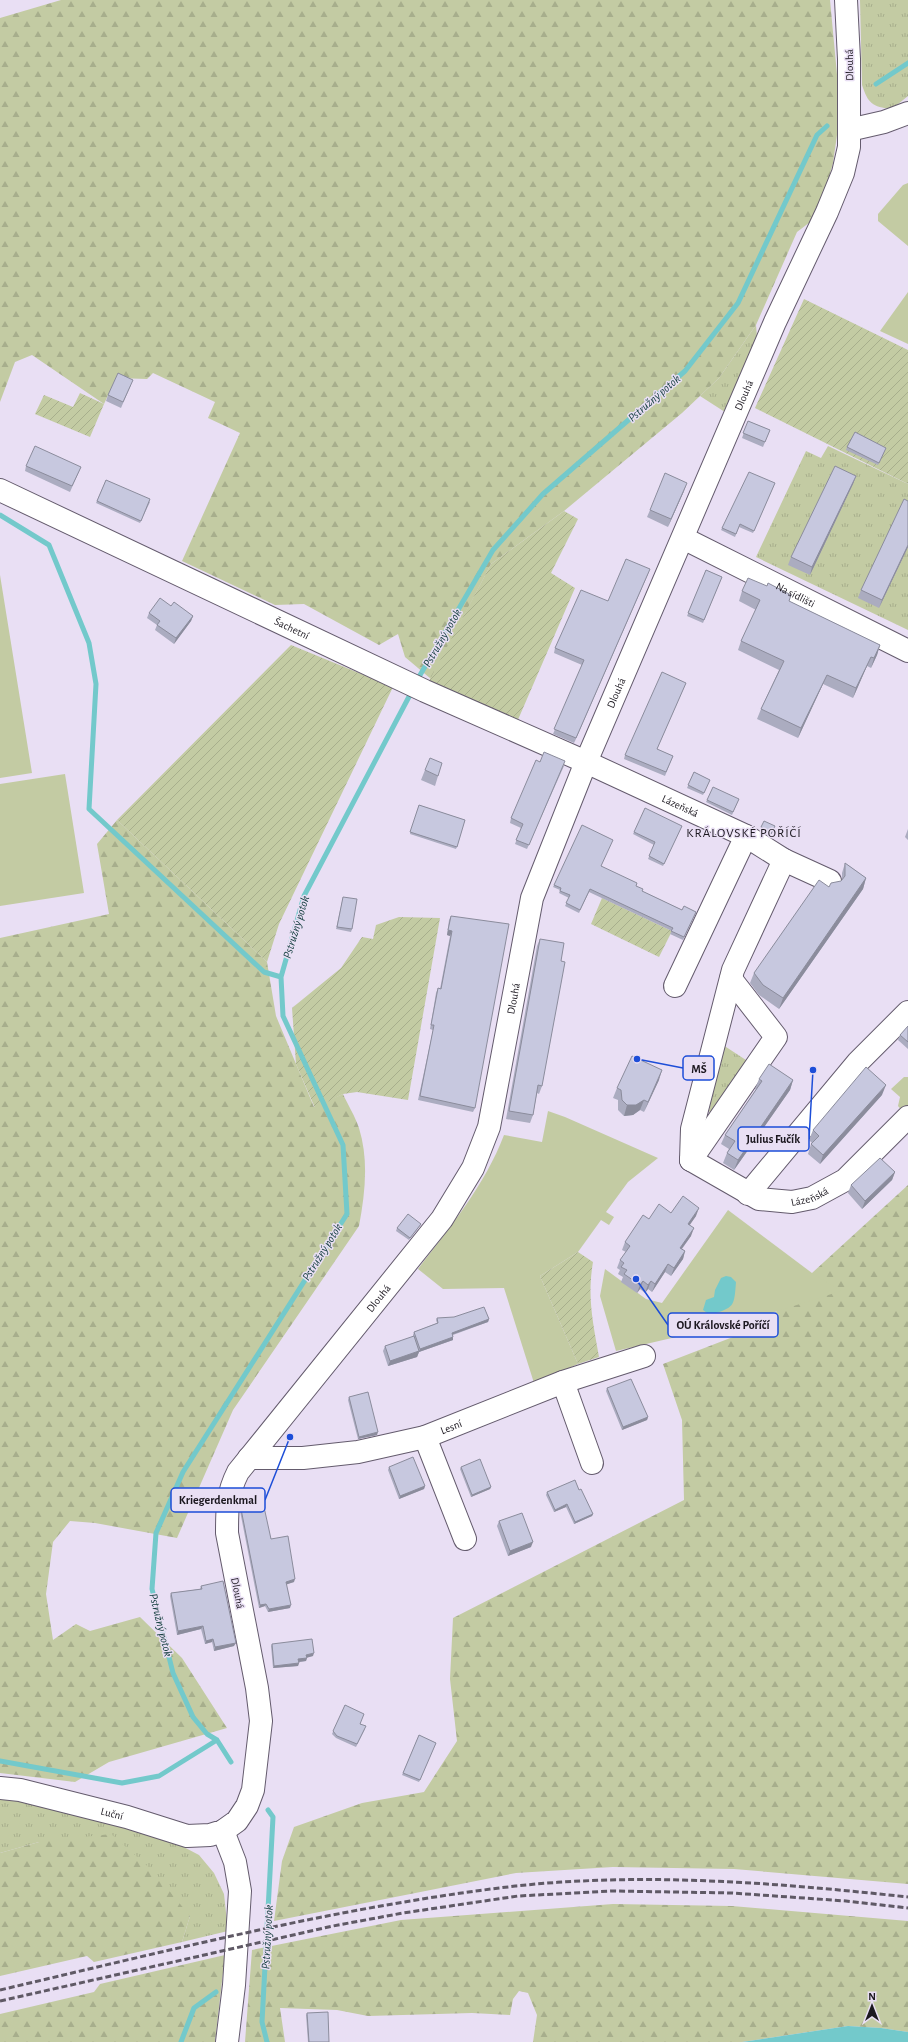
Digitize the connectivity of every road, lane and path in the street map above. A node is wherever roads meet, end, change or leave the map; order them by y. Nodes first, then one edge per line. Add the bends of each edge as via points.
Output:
1 (846, 0) edge
2 (908, 113) edge
3 (849, 130) junction
4 (0, 490) edge
5 (683, 538) junction
6 (908, 650) edge
7 (586, 762) junction
8 (746, 836) junction
9 (784, 860) junction
10 (830, 881) dead end
11 (731, 979) junction
12 (676, 986) dead end
13 (908, 1012) edge
14 (908, 1117) edge
15 (692, 1160) junction
16 (748, 1194) junction
17 (644, 1356) dead end
18 (563, 1382) junction
19 (425, 1436) junction
20 (249, 1458) junction
21 (592, 1463) dead end
22 (465, 1540) dead end
23 (0, 1788) edge
24 (223, 1831) junction
25 (227, 2042) edge

1 - 3 street, Dlouhá
2 - 3 street via 884,122
3 - 5 street, Dlouhá via 849,147 843,173 775,322
4 - 7 street, Šachetní via 425,691
5 - 6 street, Na sídlišti
5 - 7 street, Dlouhá
7 - 8 street, Lázeňská
7 - 20 street, Dlouhá via 532,898 489,1127 473,1168 442,1219
8 - 9 street, Lázeňská
8 - 12 street
9 - 10 street, Lázeňská
9 - 11 street
11 - 15 street via 692,1129
11 - 15 street via 776,1037
13 - 16 street via 858,1062
14 - 16 street, Lázeňská via 845,1180 832,1189 812,1198 792,1202 759,1199
15 - 16 street, Lázeňská
17 - 18 street, Lesní
18 - 19 street, Lesní
18 - 21 street
19 - 20 street, Lesní via 358,1452 303,1458
19 - 22 street
20 - 24 street, Dlouhá via 229,1490 226,1533 257,1688 261,1721 251,1798 237,1821
23 - 24 street, Luční via 20,1790 128,1817 177,1835 198,1837
24 - 25 street via 235,1862 240,1891 234,1985

